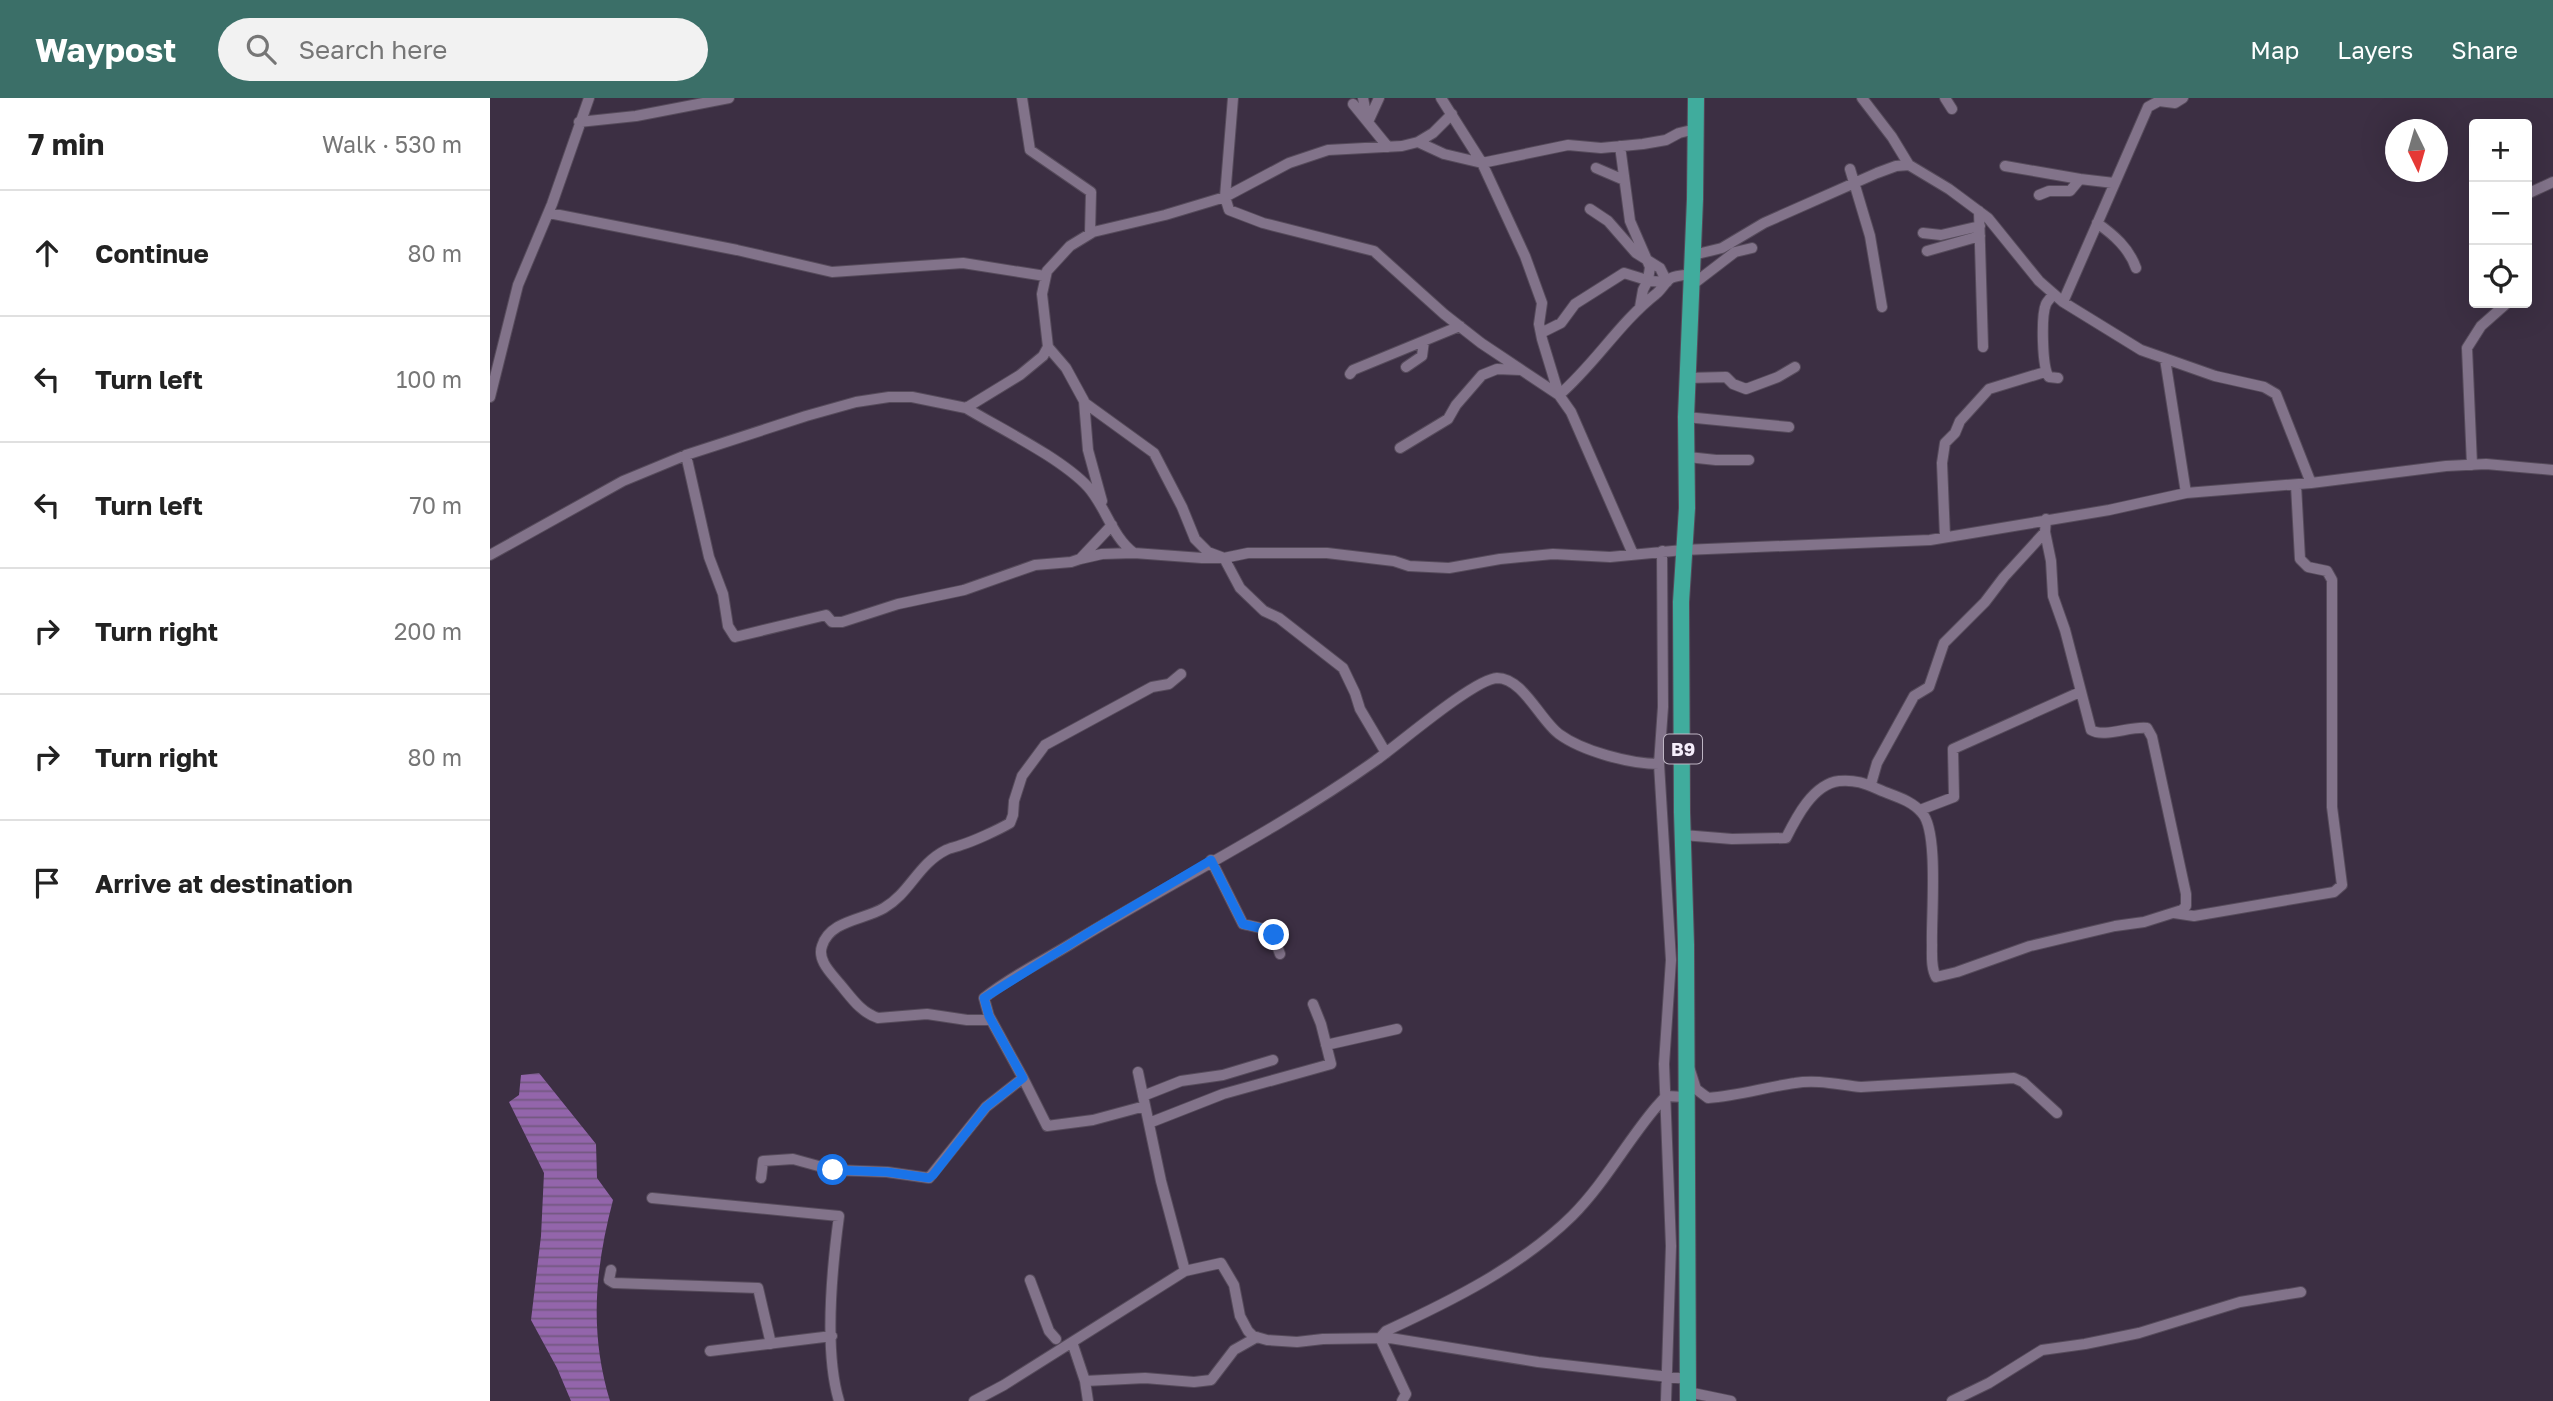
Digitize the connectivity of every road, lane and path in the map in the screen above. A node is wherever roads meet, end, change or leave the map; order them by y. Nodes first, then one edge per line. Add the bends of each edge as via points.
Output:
1 (589, 98) edge
2 (729, 98) edge
3 (1023, 98) edge
4 (1233, 98) edge
5 (1378, 98) edge
6 (1441, 98) edge
7 (1696, 98) edge
8 (1862, 98) edge
9 (1945, 98) edge
10 (2183, 98) edge
11 (1358, 101) edge
12 (1952, 109) dead end
13 (1452, 114) junction
14 (579, 122) junction
15 (1368, 122) junction
16 (1696, 129) junction
17 (1418, 142) junction
18 (1620, 146) junction
19 (1388, 147) junction
20 (1482, 163) junction
21 (1909, 165) junction
22 (2005, 166) dead end
23 (1596, 169) dead end
24 (1850, 169) dead end
25 (2080, 179) junction
26 (1624, 180) junction
27 (2553, 182) edge
28 (2114, 183) junction
29 (1855, 184) junction
30 (2532, 192) edge
31 (2039, 195) dead end
32 (1225, 197) junction
33 (1590, 209) dead end
34 (1979, 211) junction
35 (548, 213) junction
36 (2097, 223) junction
37 (1980, 231) junction
38 (1090, 233) junction
39 (1923, 233) dead end
40 (1752, 248) dead end
41 (1927, 251) dead end
42 (1693, 255) junction
43 (1648, 261) junction
44 (2136, 268) dead end
45 (1045, 275) junction
46 (1692, 279) junction
47 (1648, 280) junction
48 (1667, 282) junction
49 (2053, 294) junction
50 (2063, 302) junction
51 (1640, 307) junction
52 (1882, 307) dead end
53 (2501, 308) edge
54 (1460, 326) junction
55 (1541, 333) junction
56 (1424, 341) junction
57 (1048, 347) junction
58 (1983, 347) dead end
59 (2165, 359) junction
60 (1406, 367) dead end
61 (1795, 367) dead end
62 (1521, 370) junction
63 (2045, 372) junction
64 (1350, 374) dead end
65 (1687, 378) junction
66 (2058, 379) dead end
67 (1559, 395) junction
68 (490, 397) edge
69 (1085, 403) junction
70 (966, 408) junction
71 (1686, 417) junction
72 (1789, 427) dead end
73 (1400, 448) dead end
74 (686, 455) junction
75 (1688, 457) junction
76 (1749, 460) dead end
77 (2472, 465) junction
78 (2553, 470) edge
79 (2311, 483) junction
80 (2296, 485) junction
81 (2186, 494) junction
82 (1104, 511) junction
83 (2046, 519) junction
84 (1112, 525) junction
85 (2045, 532) junction
86 (1945, 537) junction
87 (1684, 550) junction
88 (1662, 551) junction
89 (1134, 553) junction
90 (1633, 554) junction
91 (490, 555) edge
92 (1224, 558) junction
93 (1080, 559) junction
94 (1181, 674) dead end
95 (2080, 692) junction
96 (1386, 753) junction
97 (1659, 764) junction
98 (1871, 784) junction
99 (1920, 810) junction
100 (1683, 835) junction
101 (1211, 860) junction
102 (2174, 913) junction
103 (1280, 954) dead end
104 (1313, 1004) dead end
105 (991, 1020) junction
106 (1397, 1028) dead end
107 (1326, 1045) junction
108 (1685, 1057) junction
109 (1273, 1060) dead end
110 (1138, 1072) dead end
111 (1023, 1078) junction
112 (1666, 1097) junction
113 (1685, 1097) junction
114 (1144, 1101) junction
115 (2057, 1113) dead end
116 (1149, 1123) junction
117 (761, 1178) dead end
118 (652, 1198) dead end
119 (611, 1270) dead end
120 (1185, 1271) junction
121 (1030, 1280) dead end
122 (2301, 1292) dead end
123 (832, 1336) junction
124 (1257, 1337) junction
125 (1380, 1338) junction
126 (771, 1344) junction
127 (1065, 1344) junction
128 (710, 1351) dead end
129 (1666, 1376) junction
130 (1085, 1381) junction
131 (1688, 1391) edge
132 (1969, 1398) edge
133 (839, 1401) edge
134 (974, 1401) edge
135 (1088, 1401) edge
136 (1402, 1401) edge
137 (1666, 1401) edge
138 (1731, 1401) edge
139 (1952, 1401) edge

1 - 14 street
2 - 14 street
3 - 38 street via 1030,150 1091,192
4 - 32 street
5 - 15 street
6 - 13 street
7 - 16 highway, B9
8 - 21 street
9 - 12 street
10 - 28 street via 2148,107
11 - 15 street
13 - 17 street
13 - 20 street
14 - 35 street
15 - 19 street
16 - 18 street via 1666,140
16 - 42 highway, B9
17 - 19 street
17 - 20 street
18 - 20 street via 1568,145
18 - 26 street
19 - 32 street via 1309,155
20 - 55 street via 1535,280 1542,303
21 - 29 street
21 - 34 street
22 - 25 street
23 - 26 street
24 - 29 street
25 - 28 street
25 - 31 street via 2070,191
26 - 43 street via 1630,221
27 - 30 street
28 - 36 street
29 - 42 street via 1764,223 1722,248
29 - 52 street via 1870,236
32 - 38 street
32 - 54 street via 1229,210 1245,218 1374,251
33 - 43 street via 1608,220
34 - 37 street
34 - 49 street
35 - 45 street via 832,272 962,263
35 - 68 street via 519,285
36 - 44 street via 2122,243
36 - 50 street
37 - 39 street
37 - 41 street
37 - 58 street
38 - 45 street via 1058,257
40 - 46 street via 1735,252
42 - 46 highway, B9
43 - 47 street
43 - 48 street via 1660,268
45 - 57 street
46 - 48 street
46 - 65 highway, B9
47 - 48 street
47 - 51 street
47 - 55 street via 1624,273 1575,304 1561,323
48 - 51 street
49 - 50 street
49 - 63 street via 2046,304
50 - 59 street via 2125,341
51 - 67 street
53 - 77 street via 2481,326 2467,348
54 - 56 street
54 - 62 street
55 - 67 street
56 - 60 street via 1422,356
56 - 64 street
57 - 69 street
57 - 70 street via 1031,368
59 - 79 street via 2276,394
59 - 81 street
61 - 65 street via 1746,389 1726,377
62 - 67 street
62 - 73 street via 1497,369 1482,375 1448,419
63 - 66 street
63 - 86 street via 1989,389 1945,443
65 - 71 highway, B9
67 - 90 street via 1571,412
69 - 82 street via 1088,450
69 - 92 street via 1154,453 1195,539 1208,552
70 - 74 street via 912,397 856,402
70 - 82 street via 1076,477
71 - 72 street
71 - 75 highway, B9
74 - 91 street via 609,488
74 - 93 street via 709,557 735,637 826,615 842,622 977,586 1035,565
75 - 76 street
75 - 87 highway, B9
77 - 78 street
77 - 79 street
79 - 80 street
80 - 81 street
80 - 102 street via 2300,559 2308,567 2327,571 2332,580 2332,797 2342,885 2334,892 2222,912
81 - 83 street
82 - 84 street
83 - 85 street
83 - 86 street
84 - 89 street
84 - 93 street
85 - 95 street via 2053,596
85 - 98 street via 1944,643 1929,687 1914,696 1877,763
86 - 87 street
87 - 88 street
87 - 100 highway, B9
88 - 90 street
88 - 97 street
89 - 92 street
89 - 93 street
90 - 92 street via 1553,554 1449,568 1327,553 1248,553
92 - 96 street via 1240,588 1264,611 1343,668
94 - 105 street via 1045,745 1022,776 1010,823 932,858 900,898 874,914 838,926 822,943 824,963 860,1009 871,1016 927,1014
95 - 99 street via 1953,749 1954,797
95 - 102 street via 2094,733 2138,727 2147,728 2152,737 2186,894 2186,906
96 - 97 street via 1458,698 1496,678 1512,683 1551,727 1571,742 1623,759
96 - 101 street via 1322,798
97 - 112 street via 1671,960
98 - 99 street
98 - 100 street via 1831,782 1797,817 1786,838
99 - 102 street via 1927,819 1933,856 1932,967 1936,977 2030,946
100 - 108 highway, B9
101 - 103 street via 1243,924 1274,935
101 - 105 street via 989,994 984,1002
104 - 107 street
105 - 111 street
106 - 107 street
107 - 116 street via 1331,1064 1223,1094
108 - 113 highway, B9
108 - 115 street via 1696,1088 1708,1098 1798,1082 1861,1087 2014,1078
109 - 114 street via 1181,1081
110 - 114 street
111 - 114 street via 1047,1126 1093,1120
111 - 117 street via 986,1107 929,1178 833,1170 793,1159 763,1161
112 - 113 street
112 - 125 street via 1581,1206 1554,1233 1504,1270
112 - 129 street via 1671,1246
113 - 131 highway, B9
114 - 116 street
116 - 120 street
118 - 123 street via 839,1216
119 - 126 street via 609,1280 614,1283 758,1288
120 - 124 street via 1221,1263 1234,1285 1240,1315
120 - 127 street
121 - 127 street via 1049,1331
122 - 132 street via 2240,1302 2121,1337 2042,1350
123 - 126 street
123 - 133 street
124 - 125 street via 1297,1342
124 - 130 street via 1234,1350 1211,1380
125 - 129 street
125 - 136 street via 1406,1394
126 - 128 street
127 - 130 street
127 - 134 street
129 - 131 street
129 - 137 street
130 - 135 street
131 - 138 street
132 - 139 street

